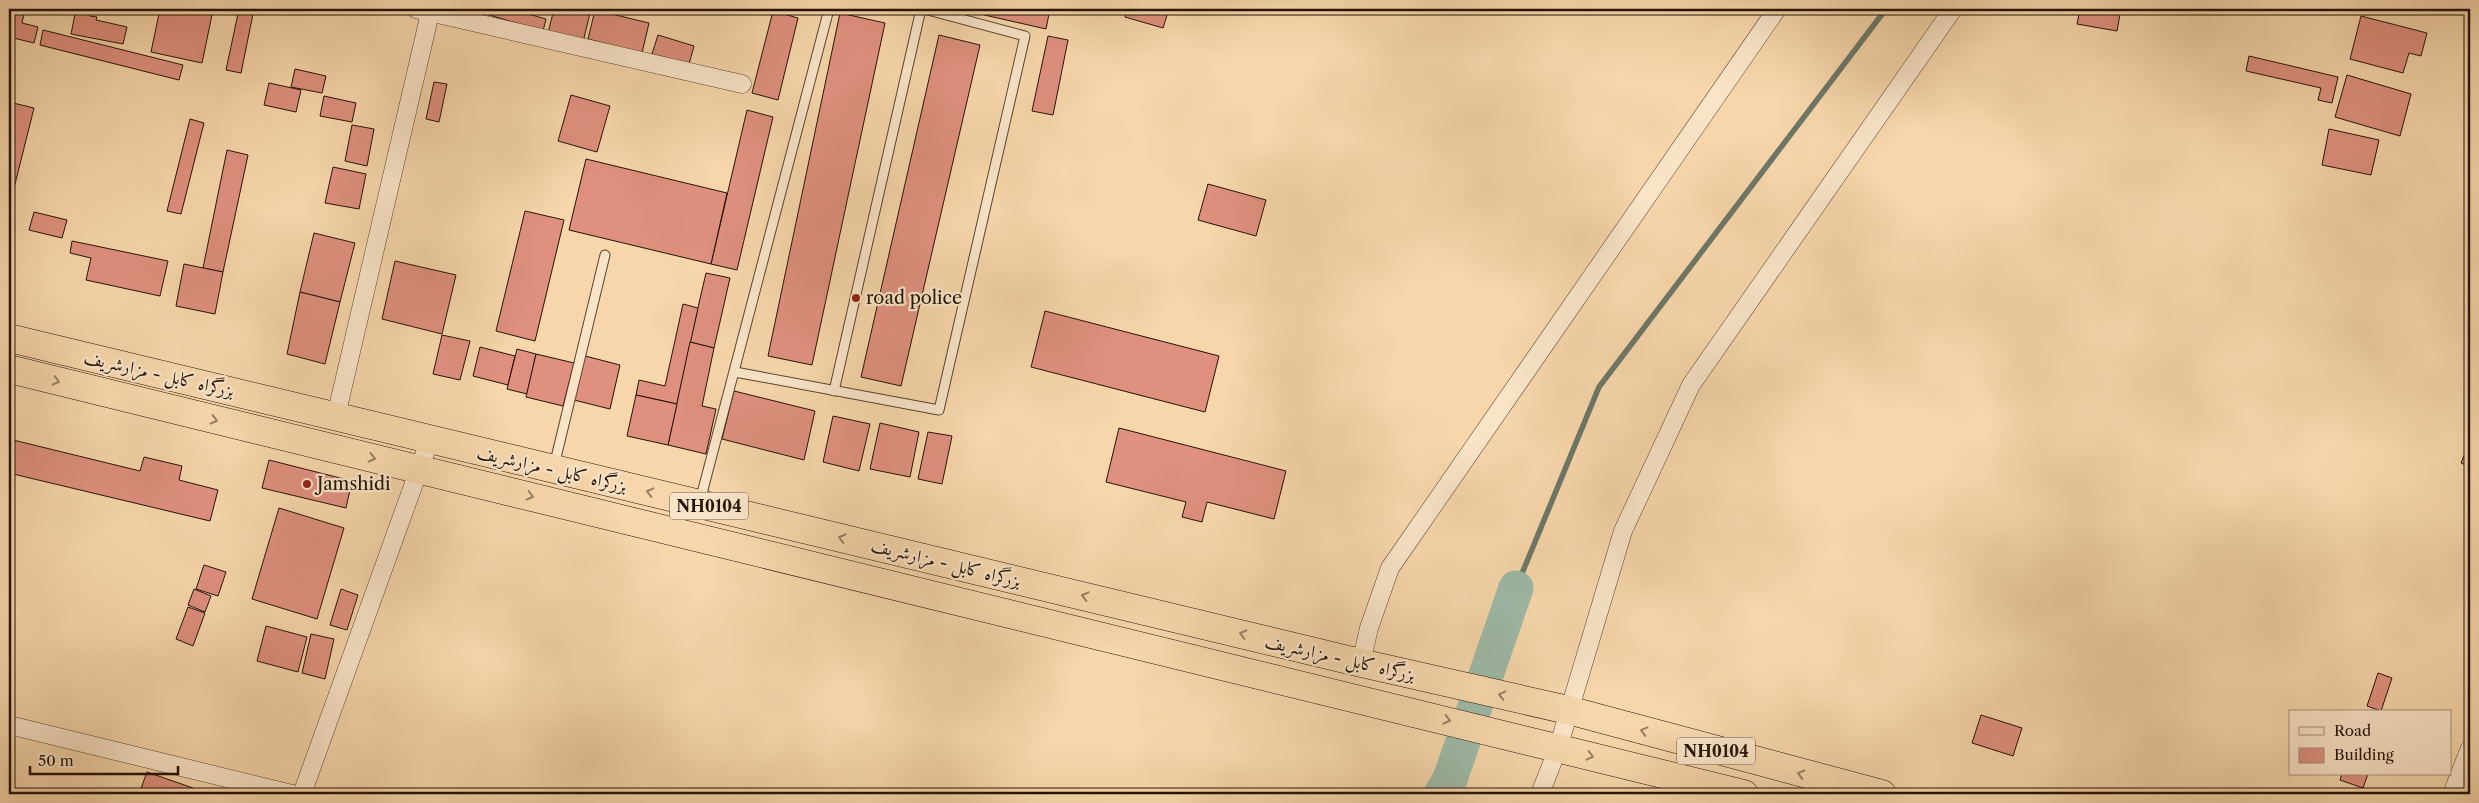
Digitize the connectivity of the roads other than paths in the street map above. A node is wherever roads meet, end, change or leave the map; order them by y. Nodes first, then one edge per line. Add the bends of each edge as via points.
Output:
1 (829, 9) edge
2 (923, 9) edge
3 (1777, 9) edge
4 (1954, 9) edge
5 (425, 10) edge
6 (742, 84) dead end
7 (605, 255) dead end
8 (9, 338) edge
9 (9, 370) edge
10 (735, 372) junction
11 (834, 391) junction
12 (336, 416) junction
13 (430, 439) junction
14 (553, 469) junction
15 (419, 470) junction
16 (700, 504) junction
17 (1361, 663) junction
18 (1559, 708) junction
19 (9, 725) edge
20 (1550, 746) junction
21 (2470, 748) edge
22 (292, 794) edge
23 (302, 794) edge
24 (1540, 794) edge
25 (1744, 794) edge
26 (1882, 794) edge
27 (2452, 794) edge

1 - 10 lane
2 - 11 lane
2 - 11 lane via 1025,36 939,410
3 - 17 street via 1390,568 1369,628
4 - 18 street via 1691,385 1623,531
5 - 6 street
5 - 12 street
7 - 14 lane
8 - 12 highway, بزرگراه کابل - مزارشریف / NH0104
9 -> 15 highway, بزرگراه کابل - مزارشریف / NH0104
10 - 11 lane
10 - 16 lane
12 - 13 highway, بزرگراه کابل - مزارشریف / NH0104
13 - 14 highway, بزرگراه کابل - مزارشریف / NH0104
13 - 15 street
16 -> 14 highway, بزرگراه کابل - مزارشریف / NH0104
15 -> 20 highway, بزرگراه کابل - مزارشریف / NH0104
15 - 23 street
17 -> 16 highway, بزرگراه کابل - مزارشریف / NH0104
18 -> 17 highway, بزرگراه کابل - مزارشریف / NH0104
18 - 20 street
26 -> 18 highway, بزرگراه کابل - مزارشریف / NH0104
19 - 22 street
20 - 24 street
20 -> 25 highway, بزرگراه کابل - مزارشریف / NH0104
21 - 27 street

